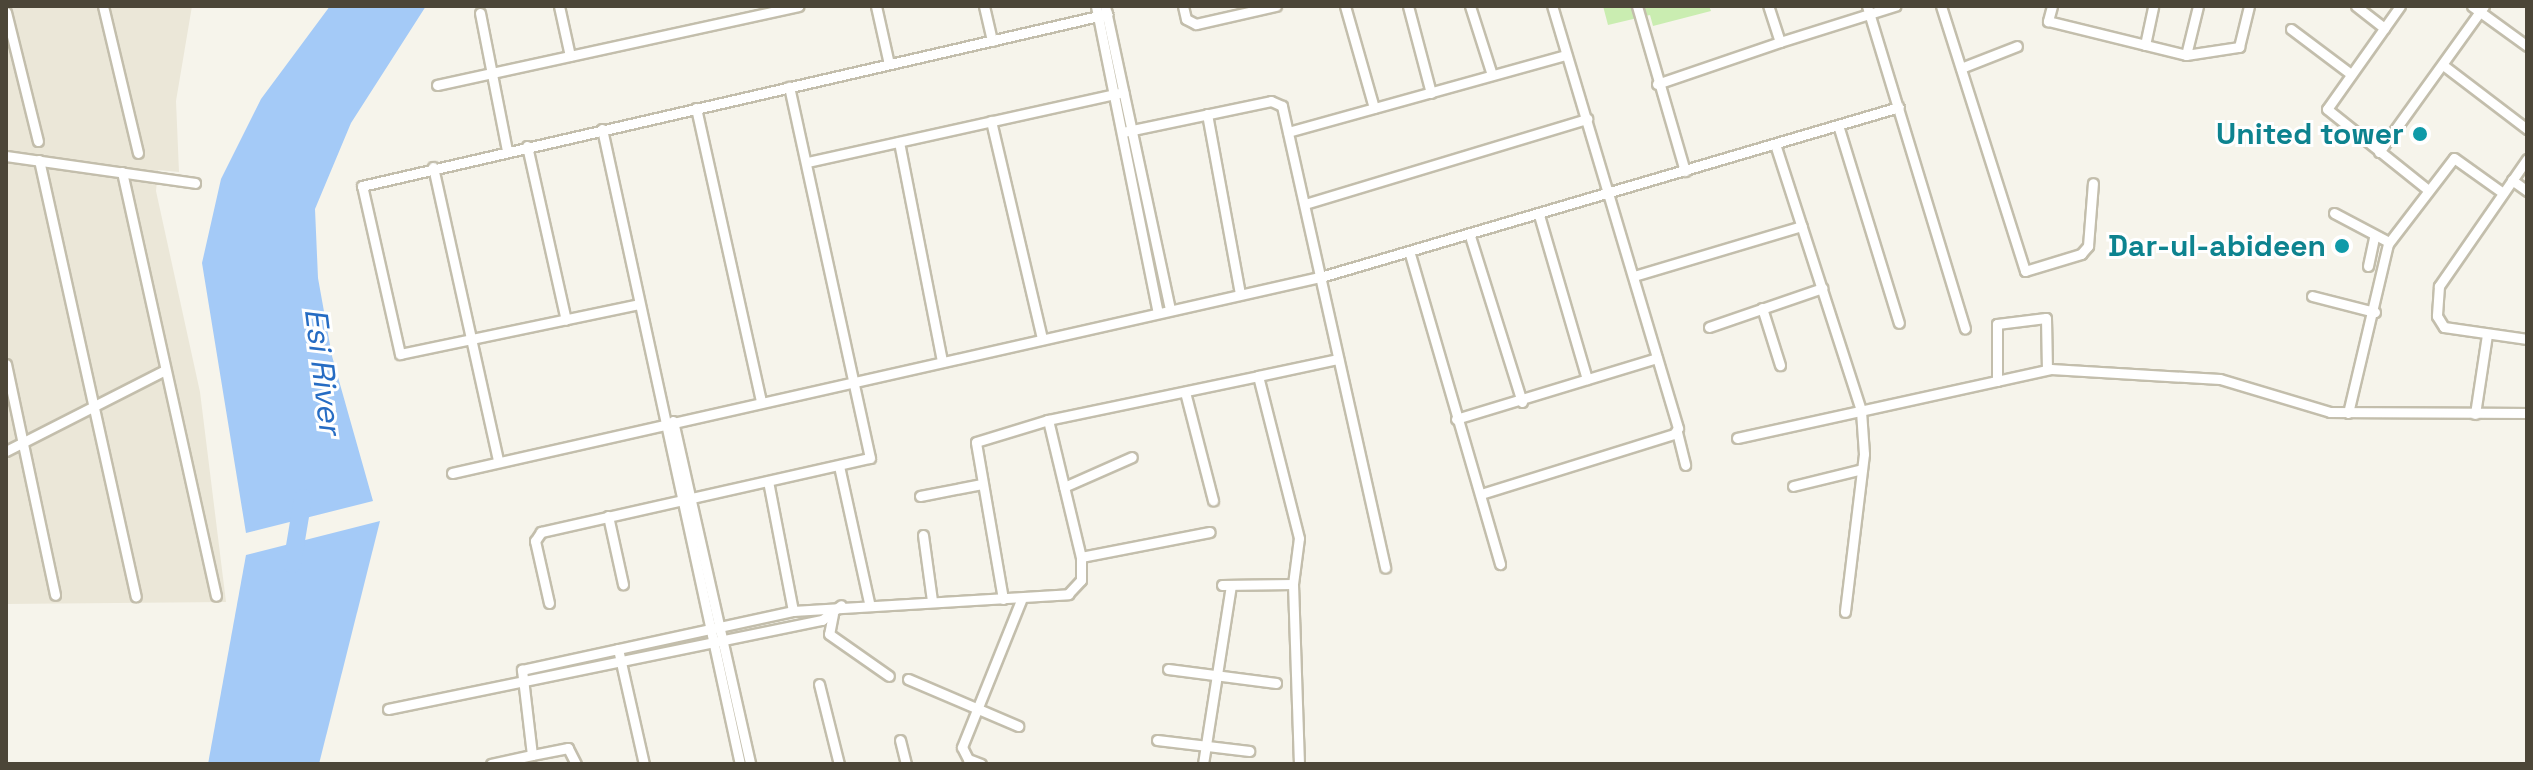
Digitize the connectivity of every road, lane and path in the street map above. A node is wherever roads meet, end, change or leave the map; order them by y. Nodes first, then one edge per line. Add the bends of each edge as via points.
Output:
1 (103, 6) edge
2 (559, 6) edge
3 (798, 6) edge
4 (876, 6) edge
5 (984, 6) edge
6 (1183, 6) edge
7 (1276, 6) edge
8 (1345, 6) edge
9 (1408, 6) edge
10 (1470, 6) edge
11 (1552, 6) edge
12 (1637, 6) edge
13 (1768, 6) edge
14 (1895, 6) edge
15 (1941, 6) edge
16 (2052, 6) edge
17 (2153, 6) edge
18 (2198, 6) edge
19 (2249, 6) edge
20 (2356, 6) edge
21 (2400, 6) edge
22 (2472, 6) edge
23 (785, 7) edge
24 (1868, 10) edge
25 (2483, 10) edge
26 (1101, 11) edge
27 (6, 12) edge
28 (480, 13) dead end
29 (2384, 28) junction
30 (2291, 29) dead end
31 (992, 41) junction
32 (1780, 42) junction
33 (2145, 45) junction
34 (2017, 46) dead end
35 (2527, 46) edge
36 (1566, 55) junction
37 (2186, 55) junction
38 (570, 56) junction
39 (889, 64) junction
40 (2443, 65) junction
41 (1961, 68) junction
42 (492, 73) junction
43 (2351, 74) junction
44 (1492, 75) junction
45 (1657, 84) junction
46 (437, 85) dead end
47 (789, 87) junction
48 (1118, 93) junction
49 (1431, 93) junction
50 (1899, 107) junction
51 (696, 108) junction
52 (1374, 108) junction
53 (1207, 114) junction
54 (1587, 119) junction
55 (991, 121) junction
56 (1838, 125) junction
57 (602, 129) junction
58 (2527, 129) edge
59 (1127, 131) junction
60 (1288, 132) junction
61 (38, 141) dead end
62 (899, 142) junction
63 (1775, 144) junction
64 (527, 146) junction
65 (507, 150) junction
66 (2379, 152) junction
67 (138, 153) dead end
68 (6, 156) edge
69 (2527, 159) edge
70 (39, 160) junction
71 (808, 162) junction
72 (433, 167) junction
73 (1685, 171) junction
74 (122, 172) junction
75 (2512, 180) junction
76 (195, 183) dead end
77 (2093, 183) dead end
78 (2427, 189) junction
79 (1610, 190) junction
80 (2527, 191) edge
81 (2503, 193) junction
82 (1305, 204) junction
83 (2334, 213) dead end
84 (1539, 215) junction
85 (1802, 226) junction
86 (1470, 236) junction
87 (2374, 237) junction
88 (2389, 242) junction
89 (1410, 254) junction
90 (2368, 266) dead end
91 (1324, 276) junction
92 (1634, 276) junction
93 (1822, 288) junction
94 (1240, 294) junction
95 (2312, 296) dead end
96 (639, 304) junction
97 (1762, 308) junction
98 (1170, 310) junction
99 (2375, 312) junction
100 (1158, 313) junction
101 (566, 320) junction
102 (1899, 323) dead end
103 (1709, 327) dead end
104 (1965, 328) dead end
105 (2487, 335) junction
106 (1042, 339) junction
107 (2527, 339) edge
108 (469, 340) junction
109 (1657, 358) junction
110 (1338, 359) junction
111 (942, 362) junction
112 (6, 364) edge
113 (1780, 365) dead end
114 (2047, 369) junction
115 (165, 370) junction
116 (1258, 376) junction
117 (1587, 379) junction
118 (1997, 381) junction
119 (853, 383) junction
120 (1185, 392) junction
121 (761, 401) junction
122 (1522, 402) junction
123 (94, 406) junction
124 (1861, 411) junction
125 (2348, 413) junction
126 (2527, 413) edge
127 (2475, 414) junction
128 (1456, 419) junction
129 (1048, 420) junction
130 (668, 422) junction
131 (1677, 432) junction
132 (1737, 438) dead end
133 (23, 442) junction
134 (6, 451) edge
135 (1132, 457) dead end
136 (498, 460) junction
137 (1685, 465) dead end
138 (839, 466) junction
139 (1862, 469) junction
140 (452, 473) dead end
141 (768, 481) junction
142 (982, 484) junction
143 (1793, 486) dead end
144 (1064, 487) junction
145 (1481, 494) junction
146 (920, 496) dead end
147 (686, 499) junction
148 (1213, 500) dead end
149 (608, 516) junction
150 (1210, 532) dead end
151 (923, 535) dead end
152 (1081, 557) junction
153 (1500, 564) dead end
154 (1385, 568) dead end
155 (623, 584) dead end
156 (1293, 584) junction
157 (55, 595) dead end
158 (136, 596) dead end
159 (216, 596) dead end
160 (1003, 599) junction
161 (1021, 600) junction
162 (932, 601) junction
163 (549, 603) dead end
164 (869, 603) junction
165 (841, 605) junction
166 (793, 611) junction
167 (1845, 612) dead end
168 (833, 614) junction
169 (715, 628) junction
170 (717, 642) junction
171 (618, 649) junction
172 (621, 664) junction
173 (1168, 669) dead end
174 (1216, 675) junction
175 (889, 676) dead end
176 (908, 679) dead end
177 (523, 682) junction
178 (1276, 683) dead end
179 (819, 684) dead end
180 (388, 709) dead end
181 (980, 710) junction
182 (1018, 726) dead end
183 (900, 740) dead end
184 (1157, 740) dead end
185 (1205, 746) junction
186 (1249, 751) dead end
187 (532, 755) junction
188 (491, 764) edge
189 (576, 764) edge
190 (644, 764) edge
191 (740, 764) edge
192 (750, 764) edge
193 (839, 764) edge
194 (906, 764) edge
195 (981, 764) edge
196 (1203, 764) edge
197 (1299, 764) edge

1 - 67 street
2 - 38 street
3 - 23 street
4 - 39 street
5 - 31 street
6 - 7 street via 1186,19 1196,24
8 - 52 street
9 - 49 street
10 - 44 street
11 - 36 street
12 - 45 street
13 - 32 street
14 - 24 street
15 - 41 street
16 - 33 street via 2048,21
17 - 33 street
18 - 37 street
19 - 37 street via 2239,47
20 - 29 street
21 - 29 street
22 - 25 street
23 - 38 street
24 - 32 street
24 - 50 street
25 - 35 street
25 - 40 street
26 - 31 street
26 - 48 street
27 - 61 street
28 - 42 street
29 - 43 street
30 - 43 street
31 - 39 street
32 - 45 street
33 - 37 street
34 - 41 street
36 - 44 street
36 - 54 street
38 - 42 street
39 - 47 street
40 - 58 street
40 - 66 street
41 - 77 street via 2025,271 2081,254 2088,246
42 - 46 street
42 - 65 street
43 - 66 street via 2327,109
44 - 49 street
45 - 73 street
47 - 51 street
47 - 71 street
48 - 55 street
48 - 59 street
49 - 52 street
50 - 56 street
50 - 104 street
51 - 57 street
51 - 121 street
52 - 60 street
53 - 59 street
53 - 60 street via 1278,102
53 - 94 street
54 - 79 street
54 - 82 street
55 - 62 street
55 - 106 street
56 - 63 street
56 - 102 street
57 - 64 street
57 - 96 street
59 - 98 street
59 - 100 street
60 - 82 street
62 - 71 street
62 - 111 street
63 - 73 street
63 - 85 street
64 - 65 street
64 - 101 street
65 - 72 street
66 - 78 street
68 - 70 street
69 - 75 street
70 - 74 street
70 - 123 street
71 - 119 street
72 - 108 street
72 - 108 street via 366,183 361,192 397,351 404,354
73 - 79 street
74 - 76 street
74 - 115 street
75 - 80 street
75 - 81 street
78 - 81 street via 2454,158
78 - 88 street
79 - 84 street
79 - 92 street
81 - 105 street via 2439,286 2439,324
82 - 91 street
83 - 87 street via 2370,228
84 - 86 street
84 - 117 street
85 - 92 street
85 - 93 street
86 - 89 street
86 - 122 street
87 - 88 street
87 - 90 street
88 - 99 street
89 - 91 street
89 - 128 street
91 - 94 street
91 - 110 street
92 - 109 street
93 - 97 street
93 - 124 street
94 - 98 street
95 - 99 street
96 - 101 street
96 - 130 street
97 - 103 street
97 - 113 street
98 - 100 street
99 - 125 street
100 - 106 street
101 - 108 street
105 - 107 street
105 - 127 street
106 - 111 street
108 - 136 street
109 - 117 street
109 - 131 street
110 - 116 street
110 - 154 street
111 - 119 street
112 - 133 street
114 - 118 street via 2009,372
114 - 118 street via 2046,318 1997,324
114 - 125 street via 2220,379
115 - 123 street
115 - 159 street
116 - 120 street
116 - 156 street via 1299,538
117 - 122 street
118 - 124 street
119 - 121 street
119 - 138 street via 871,453 867,460
120 - 129 street
120 - 148 street
121 - 130 street
122 - 128 street
123 - 133 street
123 - 158 street
124 - 132 street
124 - 139 street
125 - 127 street
126 - 127 street
128 - 145 street
129 - 142 street via 976,442
129 - 144 street
130 - 136 street
130 - 147 street
131 - 137 street
131 - 145 street
133 - 134 street
133 - 157 street
135 - 144 street
136 - 140 street
138 - 141 street
138 - 164 street
139 - 143 street
139 - 167 street
141 - 147 street
141 - 166 street
142 - 146 street
142 - 160 street
144 - 152 street
145 - 153 street
147 - 149 street
147 - 169 street
149 - 155 street
149 - 163 street via 536,536
150 - 152 street
151 - 162 street
152 - 161 street via 1076,588
156 - 174 street via 1226,586
156 - 197 street
160 - 161 street
160 - 162 street
161 - 181 street
162 - 164 street
164 - 165 street
165 - 166 street
165 - 168 street
166 - 169 street
168 - 170 street
168 - 175 street via 829,634
169 - 170 street
169 - 171 street
170 - 172 street
170 - 191 street
170 - 192 street
171 - 172 street
171 - 177 street via 522,670
172 - 177 street
172 - 190 street
173 - 174 street
174 - 178 street
174 - 185 street
176 - 181 street
177 - 180 street
177 - 187 street
179 - 193 street
181 - 182 street
181 - 195 street via 962,747 968,759
183 - 194 street
184 - 185 street
185 - 186 street
185 - 196 street
187 - 188 street
187 - 189 street via 568,748

